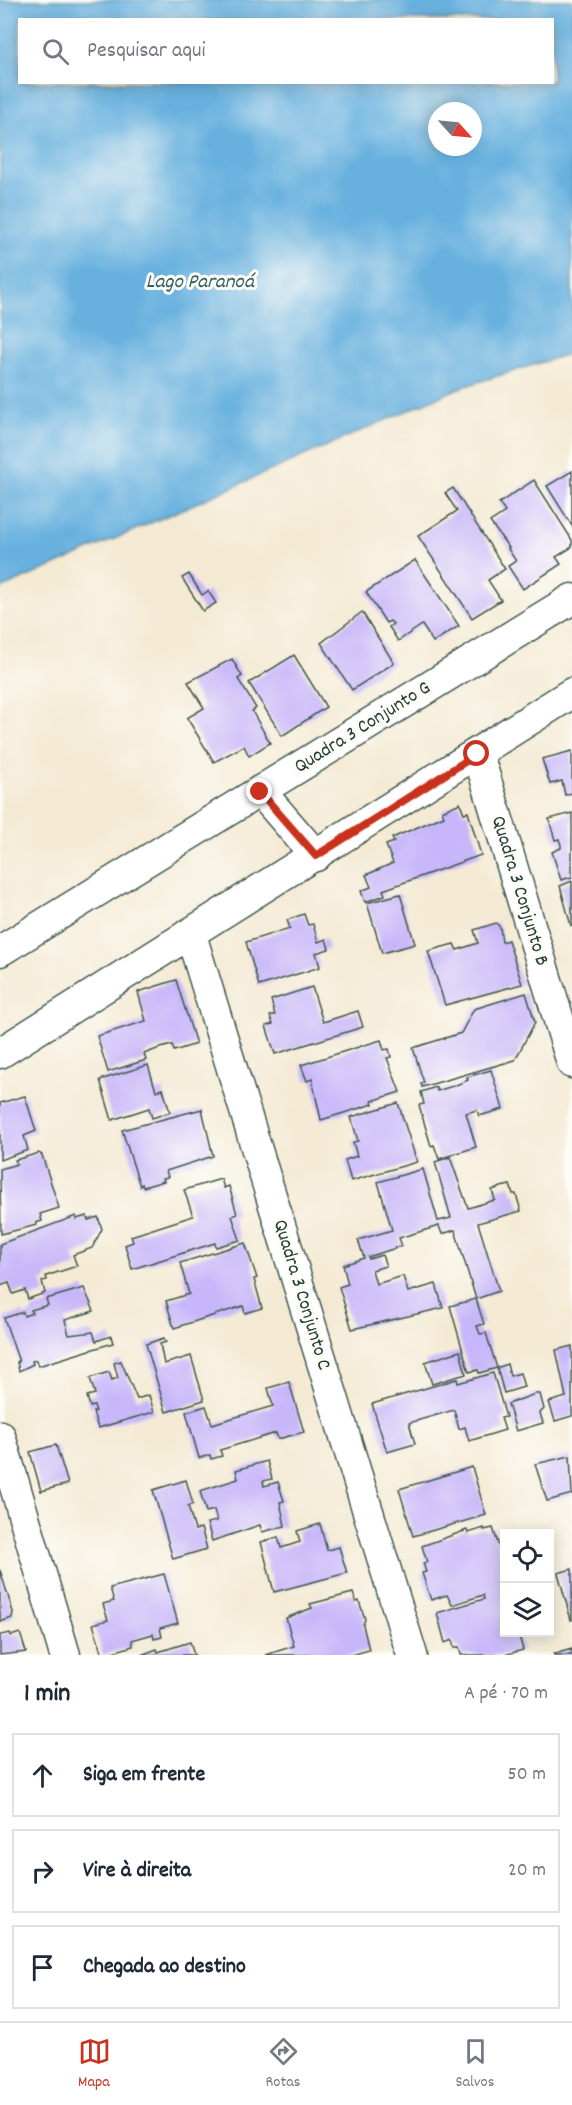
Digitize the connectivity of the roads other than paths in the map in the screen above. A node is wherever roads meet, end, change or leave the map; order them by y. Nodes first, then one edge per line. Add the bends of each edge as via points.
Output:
1 (572, 599) edge
2 (572, 693) edge
3 (477, 754) junction
4 (260, 792) junction
5 (316, 856) junction
6 (191, 935) junction
7 (0, 951) edge
8 (0, 1053) edge
9 (572, 1063) edge
10 (0, 1436) edge
11 (65, 1655) edge
12 (412, 1655) edge

1 - 4 street, Quadra 3 Conjunto G
2 - 3 street
3 - 5 street
3 - 9 street, Quadra 3 Conjunto B
4 - 5 street
4 - 7 street, Quadra 3 Conjunto G
5 - 6 street
6 - 8 street
6 - 12 street, Quadra 3 Conjunto C
10 - 11 street

